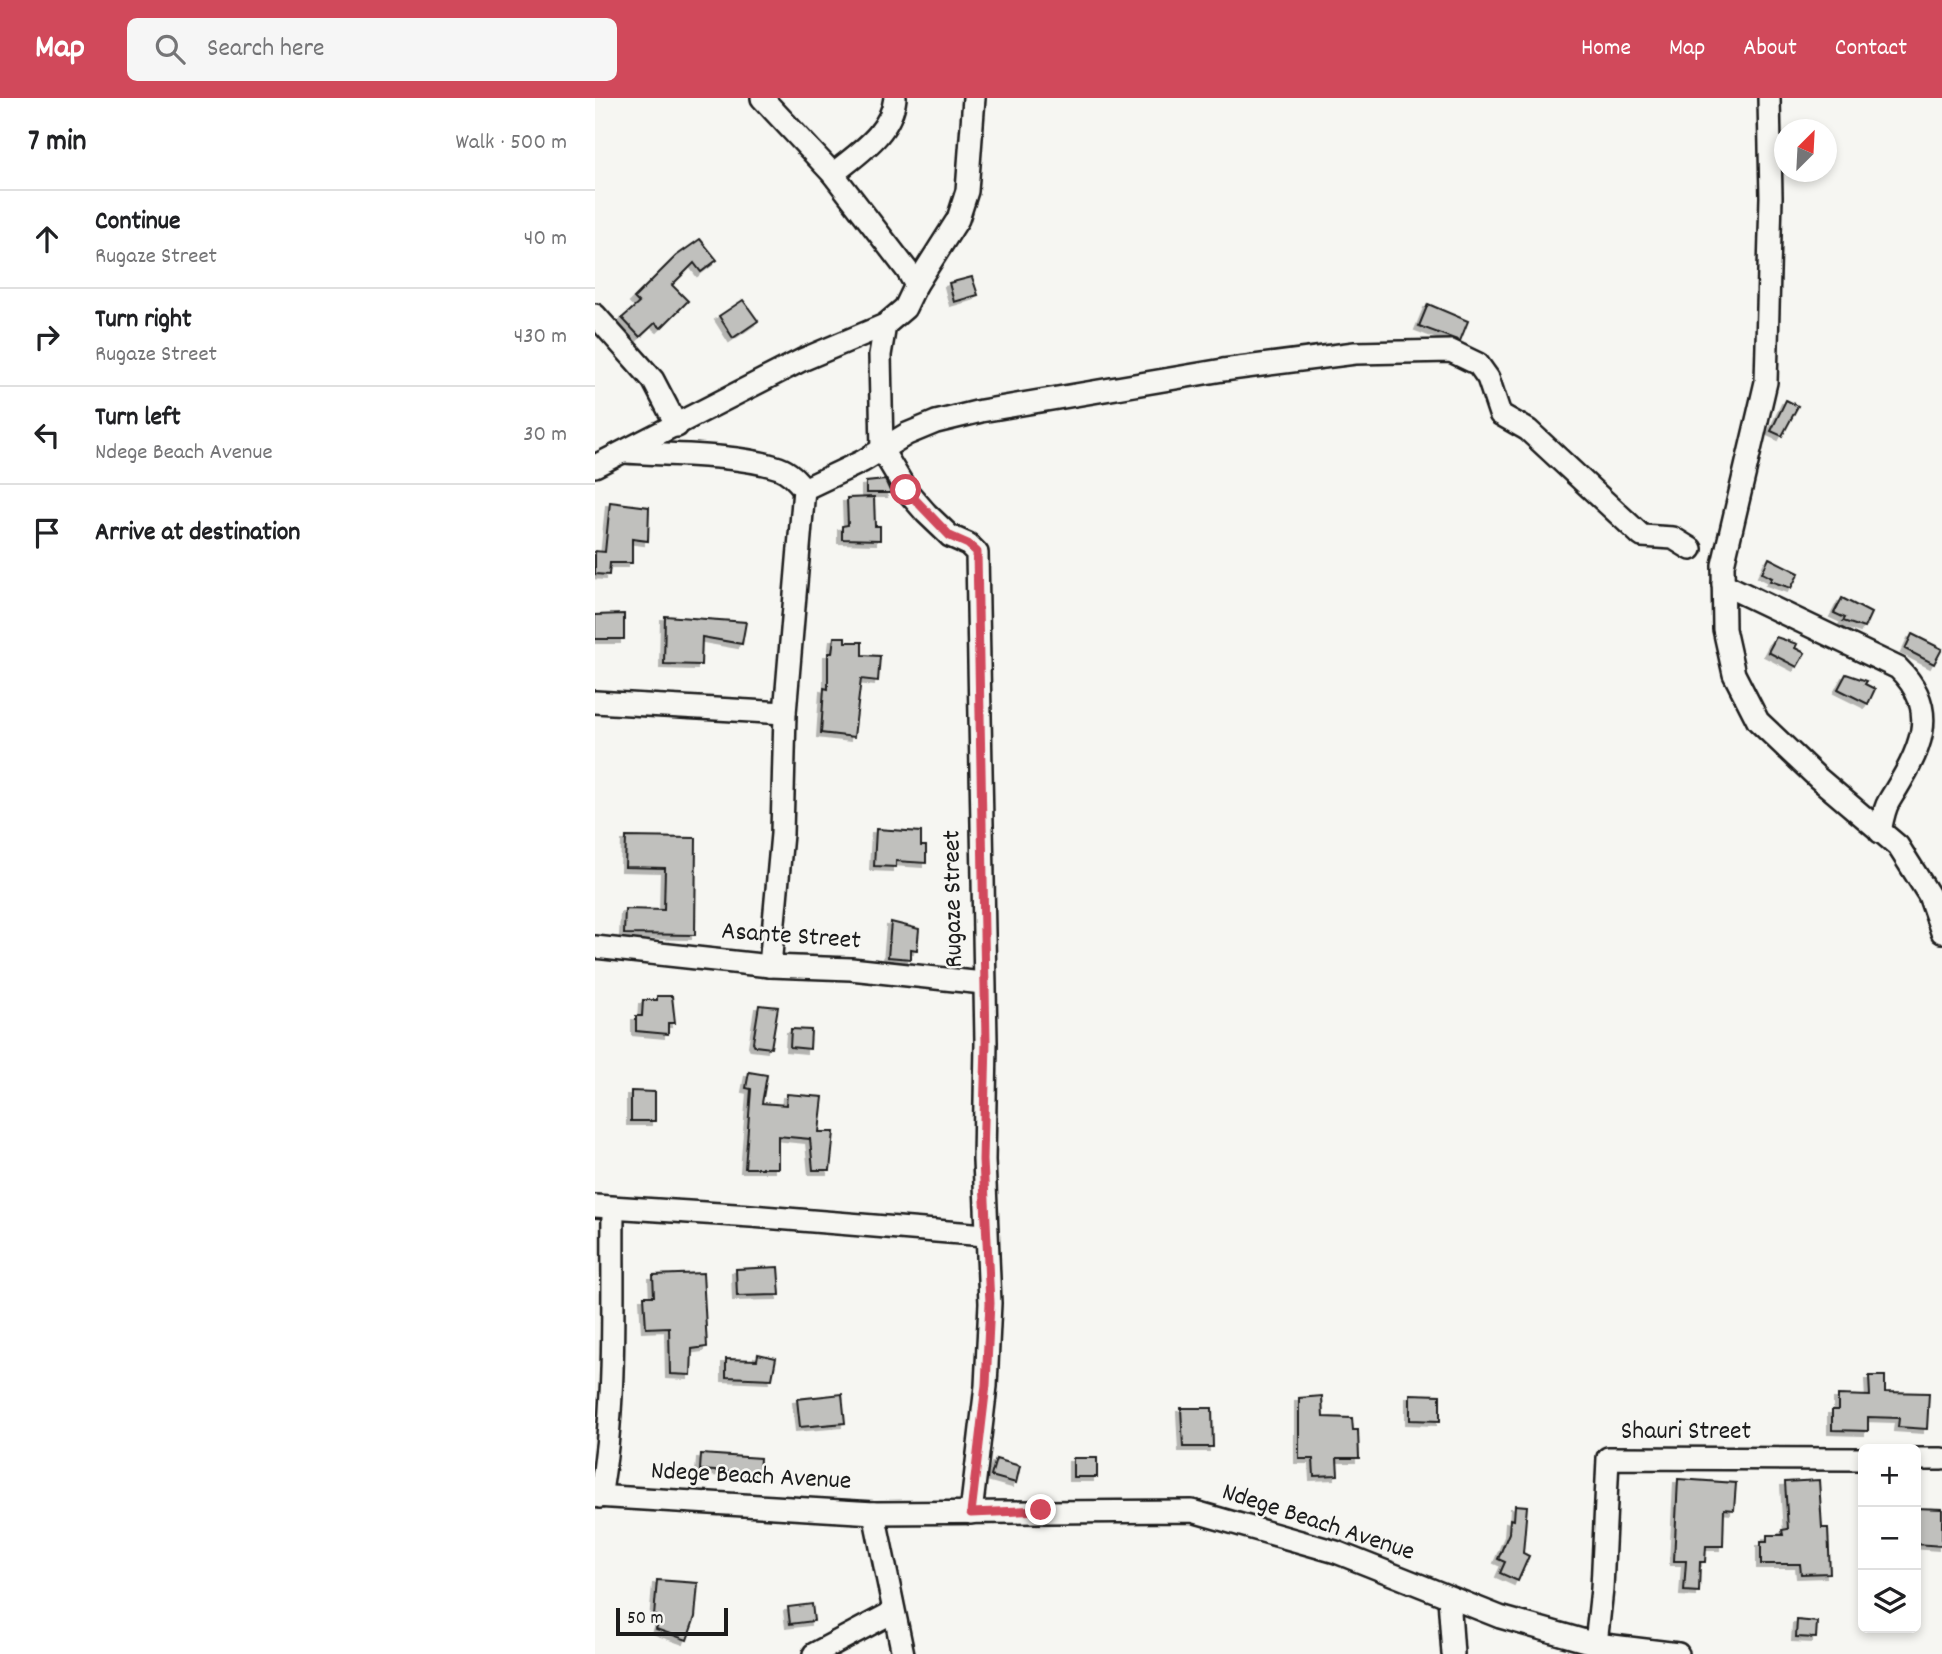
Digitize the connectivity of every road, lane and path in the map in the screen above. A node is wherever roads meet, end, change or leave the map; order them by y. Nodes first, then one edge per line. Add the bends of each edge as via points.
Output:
1 (762, 98) edge
2 (895, 98) edge
3 (974, 98) edge
4 (1769, 98) edge
5 (833, 174) junction
6 (916, 285) junction
7 (595, 315) edge
8 (885, 324) junction
9 (677, 426) junction
10 (882, 450) junction
11 (625, 452) junction
12 (595, 466) edge
13 (804, 489) junction
14 (1691, 549) dead end
15 (1723, 584) junction
16 (595, 702) edge
17 (785, 713) junction
18 (1880, 832) junction
19 (1942, 932) edge
20 (595, 947) edge
21 (769, 967) junction
22 (983, 983) junction
23 (604, 1207) edge
24 (985, 1235) junction
25 (1858, 1459) edge
26 (1921, 1459) edge
27 (1942, 1459) edge
28 (597, 1497) edge
29 (874, 1513) junction
30 (971, 1513) junction
31 (1449, 1598) junction
32 (893, 1612) junction
33 (1596, 1644) junction
34 (814, 1654) edge
35 (903, 1654) edge
36 (1454, 1654) edge
37 (1678, 1654) edge

1 - 5 street
2 - 5 street via 883,130
3 - 6 street via 967,191 958,219
4 - 15 street via 1766,382 1723,565
5 - 6 street
6 - 8 street via 905,308
7 - 9 street via 653,380
8 - 9 street via 803,360
8 - 10 street, Rugaze Street via 880,355
9 - 11 street
10 - 13 street
10 - 14 street via 936,422 1236,368 1355,353 1451,351 1478,364 1500,414 1528,430 1642,536 1673,538
10 - 22 street, Rugaze Street via 926,513 950,536 977,552
11 - 12 street
11 - 13 street via 780,468
13 - 17 street
15 - 18 street via 1724,629 1734,674 1758,721
15 - 18 street via 1898,668 1921,681 1930,694 1937,715 1930,740 1887,803
16 - 17 street
17 - 21 street via 782,834
18 - 19 street via 1916,870
20 - 21 street, Asante Street
21 - 22 street, Asante Street via 851,969
22 - 24 street, Rugaze Street
23 - 24 street
23 - 28 street via 613,1398 610,1442
24 - 30 street, Rugaze Street via 990,1303
25 - 33 street, Shauri Street via 1608,1458
26 - 27 street
28 - 29 street, Ndege Beach Avenue
29 - 30 street, Ndege Beach Avenue
29 - 32 street
30 - 31 street, Ndege Beach Avenue via 1192,1511 1336,1552
31 - 33 street, Ndege Beach Avenue
31 - 36 street
32 - 34 street
32 - 35 street
33 - 37 street, Ndege Beach Avenue

